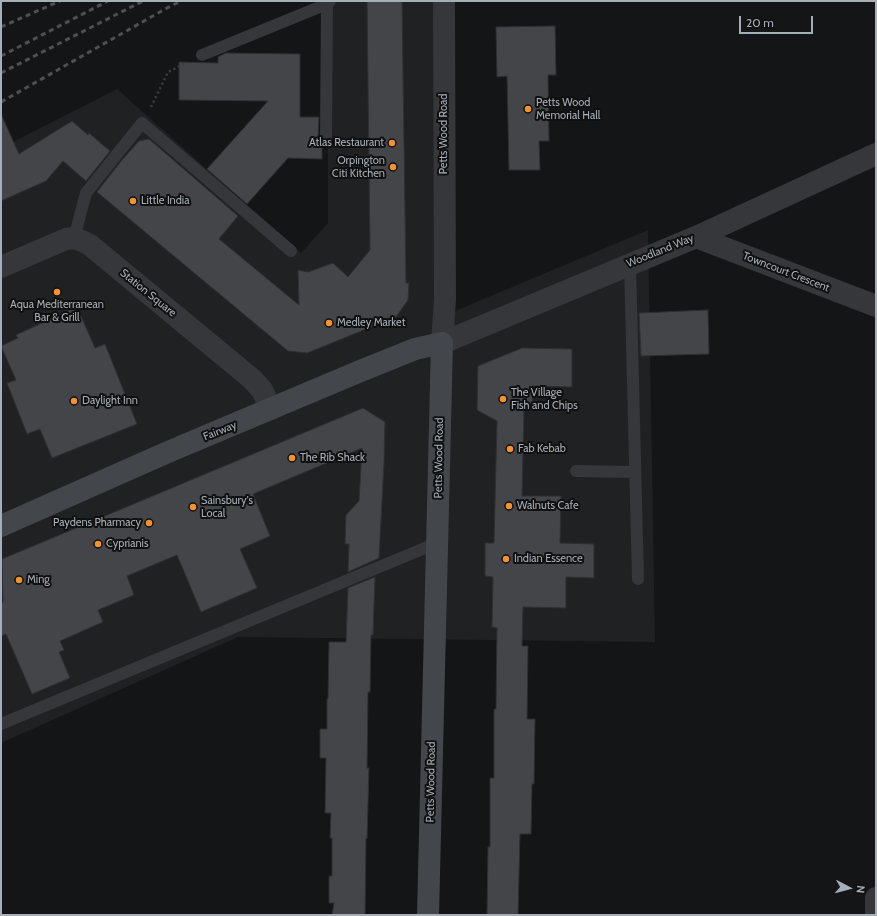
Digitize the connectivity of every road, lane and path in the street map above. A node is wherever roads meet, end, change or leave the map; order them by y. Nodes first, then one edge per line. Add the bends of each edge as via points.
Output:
1 (444, 1) edge
2 (328, 2) edge
3 (202, 55) joint
4 (142, 123) junction
5 (326, 138) dead end
6 (876, 154) edge
7 (696, 237) junction
8 (74, 238) junction
9 (291, 251) dead end
10 (630, 264) junction
11 (1, 267) edge
12 (876, 306) edge
13 (442, 343) junction
14 (271, 409) junction
15 (576, 471) dead end
16 (635, 472) junction
17 (1, 526) edge
18 (437, 543) junction
19 (638, 579) dead end
20 (1, 724) edge
21 (876, 898) edge
22 (428, 915) edge
23 (876, 915) edge

1 - 13 street, Petts Wood Road via 445,299
2 - 3 lane
2 - 5 lane
3 - 4 path via 168,72
4 - 8 lane via 86,193
4 - 9 lane
6 - 7 street, Woodland Way
7 - 10 street, Woodland Way
7 - 12 street, Towncourt Crescent
8 - 11 street via 60,241
8 - 14 street, Station Square via 90,246 252,379 262,390
10 - 13 street, Woodland Way
10 - 16 lane
13 - 14 street, Fairway via 415,350
13 - 18 street, Petts Wood Road
14 - 17 street, Fairway
15 - 16 lane
16 - 19 lane
18 - 20 lane
18 - 22 street, Petts Wood Road
21 - 23 street

